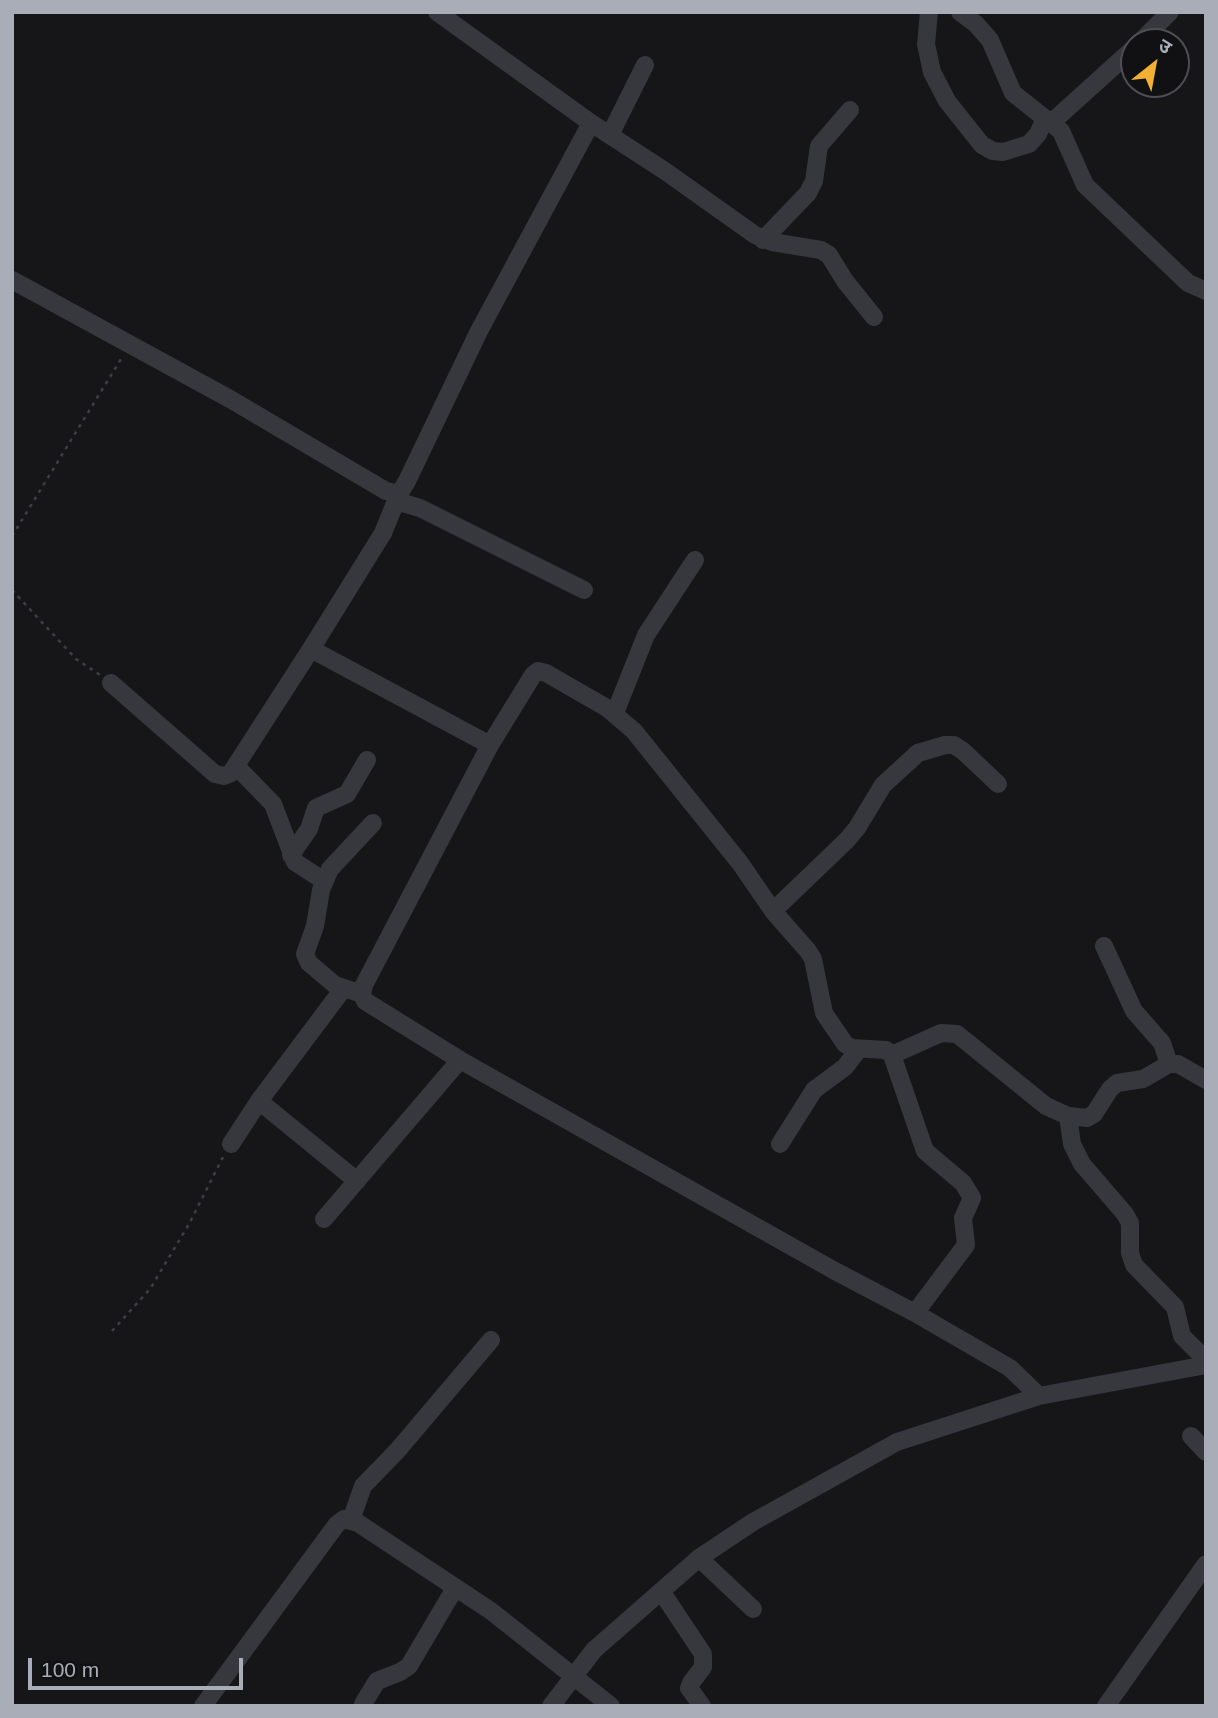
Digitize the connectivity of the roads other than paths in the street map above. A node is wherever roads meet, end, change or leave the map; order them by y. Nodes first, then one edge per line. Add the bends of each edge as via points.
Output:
1 (437, 12) edge
2 (929, 12) edge
3 (960, 12) edge
4 (1170, 12) edge
5 (1154, 28) edge
6 (1120, 60) edge
7 (645, 65) dead end
8 (850, 110) dead end
9 (1048, 120) junction
10 (591, 123) junction
11 (610, 135) junction
12 (763, 240) junction
13 (12, 280) edge
14 (1206, 291) edge
15 (874, 317) dead end
16 (396, 497) junction
17 (695, 560) dead end
18 (584, 590) dead end
19 (311, 649) junction
20 (111, 683) road end
21 (615, 713) junction
22 (490, 745) junction
23 (367, 760) dead end
24 (236, 766) junction
25 (998, 784) dead end
26 (373, 823) dead end
27 (291, 855) junction
28 (324, 881) junction
29 (773, 911) junction
30 (1104, 946) dead end
31 (342, 989) junction
32 (362, 994) junction
33 (859, 1049) junction
34 (892, 1055) junction
35 (460, 1060) junction
36 (1169, 1064) junction
37 (1206, 1080) edge
38 (258, 1101) junction
39 (1068, 1115) junction
40 (231, 1144) road end
41 (780, 1144) dead end
42 (358, 1181) junction
43 (324, 1219) dead end
44 (915, 1313) junction
45 (491, 1340) dead end
46 (1206, 1360) edge
47 (1206, 1366) edge
48 (1039, 1396) junction
49 (1191, 1436) dead end
50 (1206, 1452) edge
51 (351, 1520) junction
52 (699, 1558) junction
53 (1206, 1564) edge
54 (456, 1588) junction
55 (661, 1591) junction
56 (753, 1609) dead end
57 (573, 1675) junction
58 (363, 1704) dead end
59 (203, 1706) edge
60 (551, 1706) edge
61 (611, 1706) edge
62 (702, 1706) edge
63 (1106, 1706) edge

1 - 10 street
2 - 9 street via 926,44 932,72 947,101 982,145 1003,152 1030,144
3 - 9 street via 990,40 1013,93
4 - 5 street
6 - 9 street
7 - 11 street
8 - 12 street via 819,146 808,193
9 - 14 street via 1067,140 1078,174 1094,195 1188,283
10 - 11 street
10 - 16 street
11 - 12 street
12 - 15 street via 829,255
13 - 16 street
16 - 18 street
16 - 19 street via 383,533
17 - 21 street via 646,635
19 - 22 street
19 - 24 street
20 - 24 street via 215,774 224,776
21 - 22 street via 538,671
21 - 29 street via 740,863
22 - 32 street
23 - 27 street via 347,794 316,807 309,829
24 - 27 street via 272,804
25 - 29 street via 954,745 918,753 883,785 847,840
26 - 28 street
27 - 28 street
28 - 31 street via 305,959
29 - 33 street via 813,959 828,1022 845,1044
30 - 36 street via 1134,1011 1162,1043
31 - 32 street
31 - 38 street
32 - 35 street via 365,1001
33 - 34 street via 877,1048
33 - 41 street via 845,1067 814,1090
34 - 39 street via 942,1033 957,1034 1046,1106
34 - 44 street via 925,1151 963,1183 972,1198 962,1219 966,1245
35 - 42 street
35 - 44 street
36 - 37 street via 1178,1064
36 - 39 street via 1143,1079 1117,1083 1087,1118
38 - 40 street
38 - 42 street
39 - 46 street via 1072,1144 1082,1164 1130,1223 1134,1265 1175,1307 1182,1336
42 - 43 street
44 - 48 street via 1010,1368
45 - 51 street via 363,1486
47 - 48 street
48 - 52 street via 897,1442 753,1522
49 - 50 street
51 - 54 street
51 - 59 street via 337,1524
52 - 55 street
52 - 56 street
53 - 63 street
54 - 57 street
54 - 58 street via 409,1665 377,1681
55 - 57 street via 594,1650
55 - 62 street via 703,1654 703,1667 689,1688
57 - 60 street
57 - 61 street

